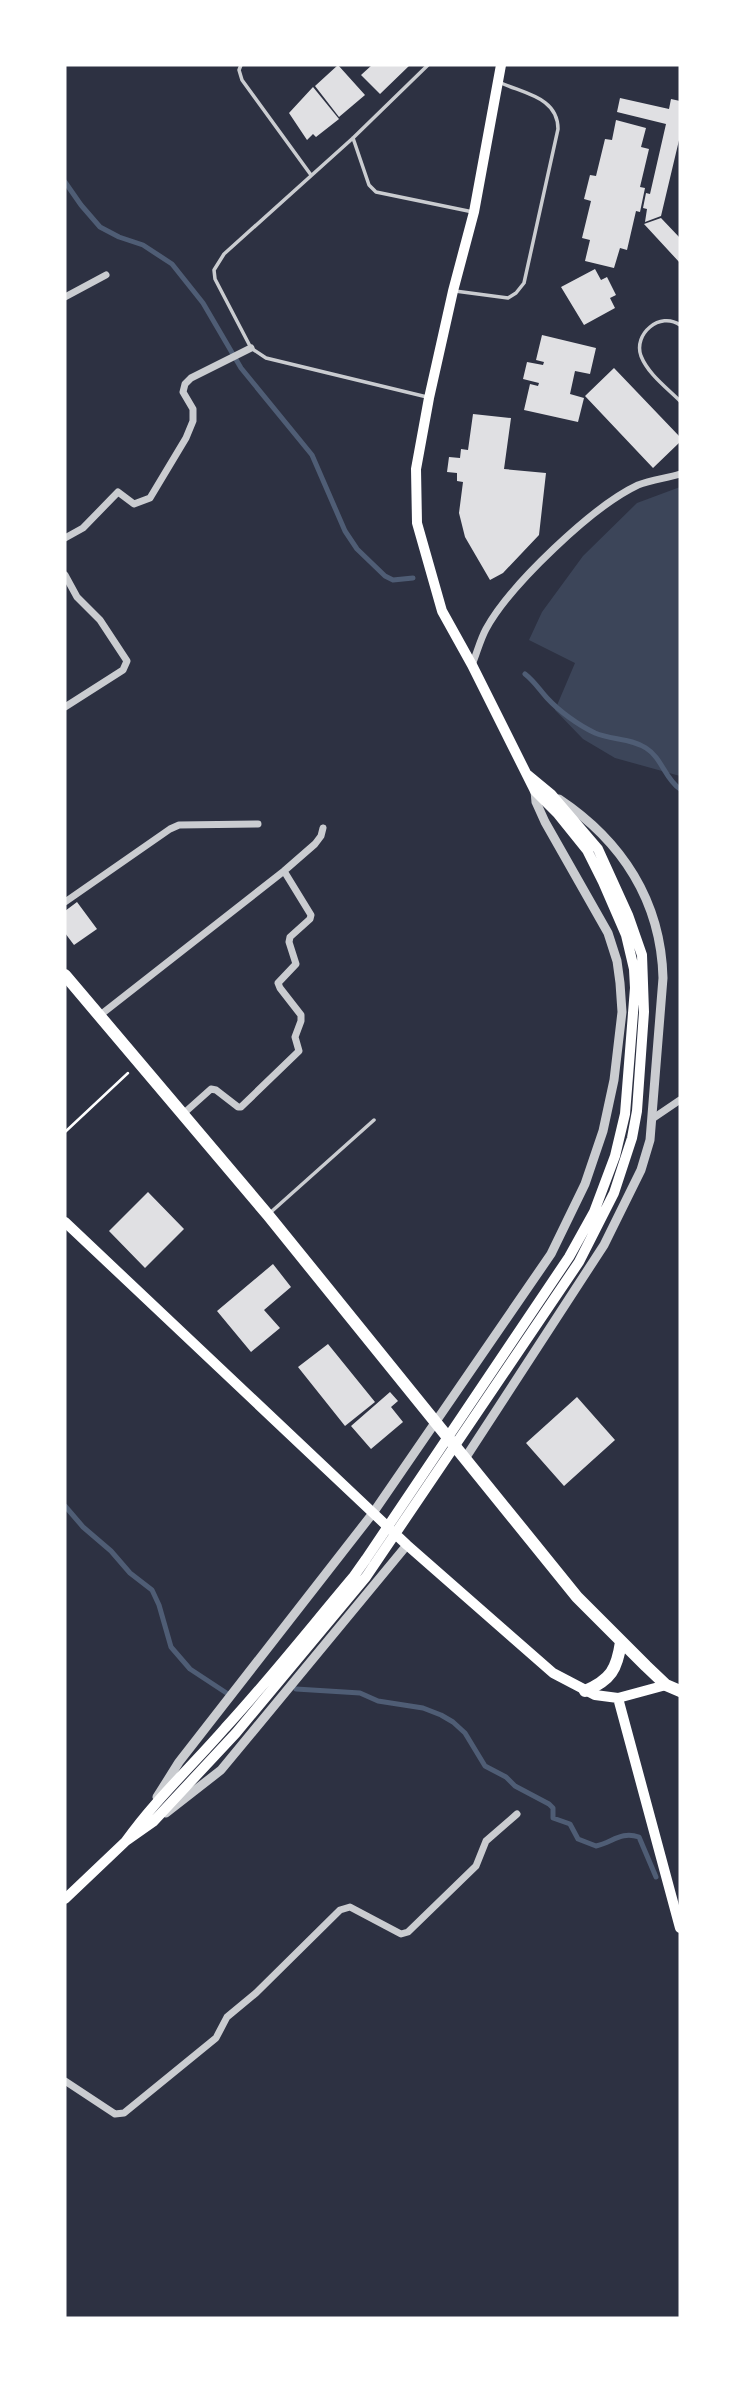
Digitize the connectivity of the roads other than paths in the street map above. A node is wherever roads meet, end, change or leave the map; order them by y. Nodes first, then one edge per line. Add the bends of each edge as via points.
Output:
1 (235, 65) edge
2 (241, 65) edge
3 (428, 65) edge
4 (501, 65) edge
5 (239, 70) junction
6 (499, 82) junction
7 (353, 138) junction
8 (311, 175) junction
9 (474, 212) junction
10 (106, 275) dead end
11 (453, 291) junction
12 (65, 297) edge
13 (680, 325) edge
14 (251, 348) junction
15 (429, 398) junction
16 (680, 401) edge
17 (680, 474) edge
18 (65, 538) edge
19 (65, 575) edge
20 (472, 665) junction
21 (65, 707) edge
22 (525, 772) junction
23 (534, 791) junction
24 (551, 794) junction
25 (258, 824) dead end
26 (323, 828) dead end
27 (591, 847) junction
28 (284, 871) junction
29 (65, 902) edge
30 (65, 975) edge
31 (99, 1016) junction
32 (680, 1100) edge
33 (183, 1114) junction
34 (652, 1119) junction
35 (374, 1120) dead end
36 (268, 1215) junction
37 (65, 1222) edge
38 (436, 1420) junction
39 (466, 1457) junction
40 (373, 1513) junction
41 (407, 1545) junction
42 (621, 1642) junction
43 (666, 1685) junction
44 (585, 1691) junction
45 (680, 1691) edge
46 (618, 1698) junction
47 (232, 1729) junction
48 (150, 1808) junction
49 (517, 1814) dead end
50 (153, 1822) junction
51 (125, 1841) junction
52 (65, 1899) edge
53 (680, 1928) edge
54 (65, 2081) edge

1 - 5 lane
2 - 5 lane
3 - 7 lane
4 - 6 main road
5 - 8 lane
6 - 9 main road
6 - 11 lane via 550,104 558,116 533,244 524,283 508,299
7 - 8 lane
7 - 9 lane via 369,185 376,192
8 - 14 lane via 224,254 214,270
9 - 11 main road
10 - 12 street
11 - 15 main road
13 - 16 lane via 667,319 655,321 641,338 639,351 645,366
14 - 15 lane via 266,358
14 - 18 street via 185,384 183,392 193,410 193,421 150,498 134,504 118,492 113,494 83,528
15 - 20 main road via 416,469 417,523 442,611
17 - 20 street via 641,484 608,502 568,537 495,616
19 - 21 street via 127,661 123,670
20 - 22 main road
22 - 23 main road
22 - 24 main road
23 - 27 main road
23 - 38 street via 545,822 608,933 617,961 622,1012 614,1080 585,1184 551,1254
24 - 27 main road
24 - 34 street via 611,842 631,870 657,928 663,978
25 - 29 street via 178,825
26 - 28 street via 314,844
27 - 47 main road via 628,915 644,965 637,1111 614,1194 579,1262 372,1569
28 - 31 street
28 - 33 street via 311,915 290,937 296,964 278,983 301,1015 295,1037 299,1051 240,1107 211,1089
30 - 31 highway
31 - 33 highway
32 - 34 street
33 - 36 highway
34 - 39 street via 640,1170 604,1245
35 - 36 lane
36 - 38 highway
37 - 40 main road
38 - 39 highway
38 - 40 street
39 - 42 highway via 578,1597
40 - 41 main road
40 - 48 street via 179,1762
41 - 44 main road via 553,1673
41 - 50 street via 221,1770
42 - 43 highway
42 - 44 highway via 614,1669
43 - 45 highway
43 - 46 main road
44 - 46 main road
46 - 53 main road
47 - 48 main road
47 - 50 main road
48 - 51 main road
49 - 54 street via 486,1841 471,1872 408,1932 401,1934 350,1907 341,1910 227,2017 216,2038 124,2113 115,2114
50 - 51 main road
51 - 52 main road

